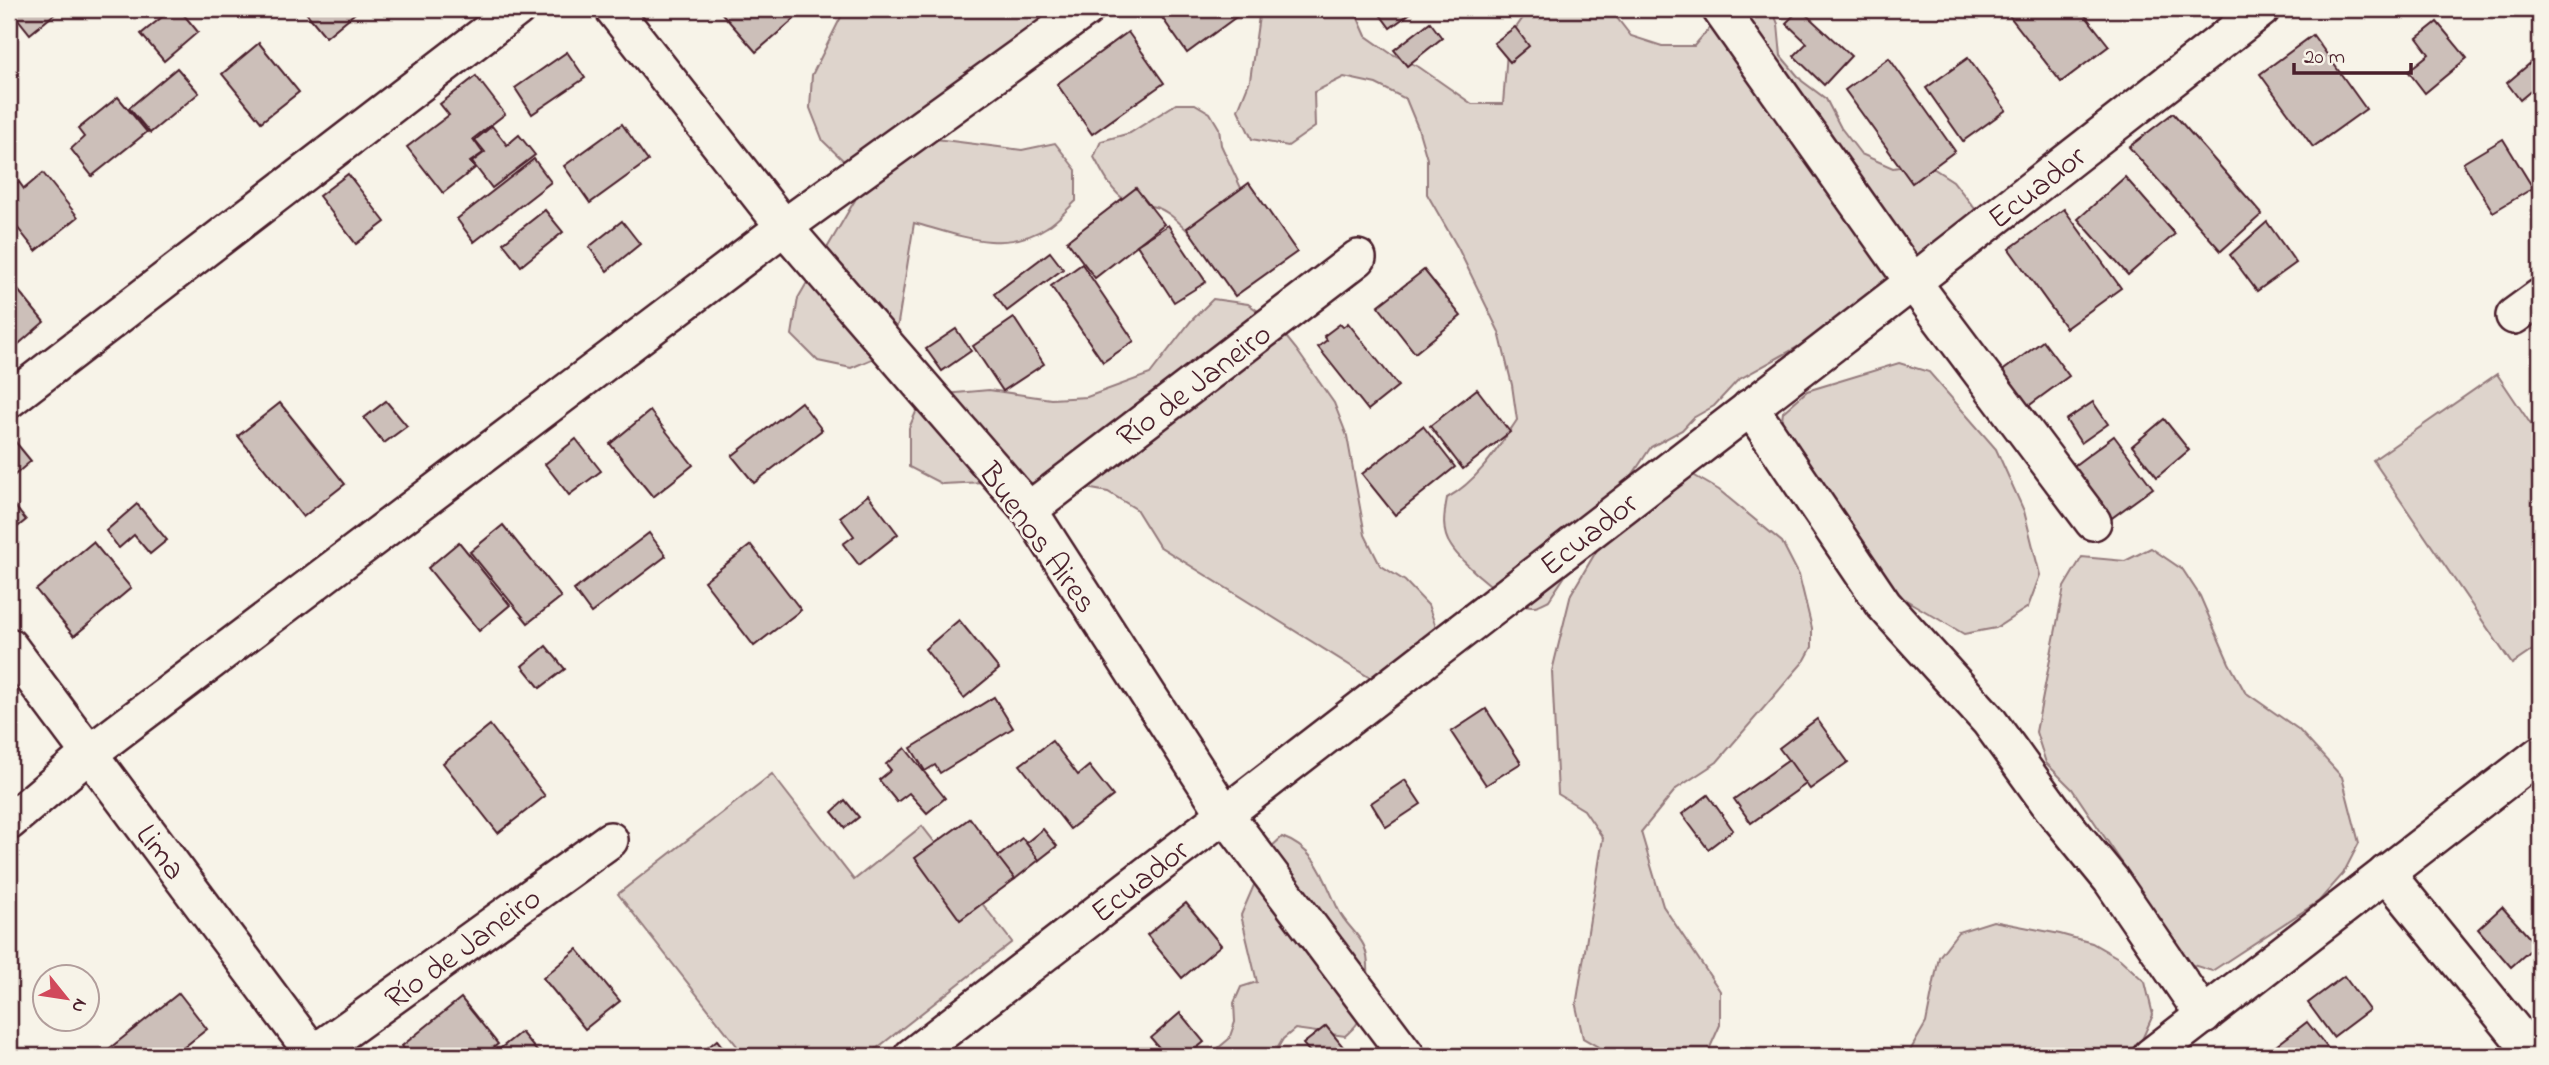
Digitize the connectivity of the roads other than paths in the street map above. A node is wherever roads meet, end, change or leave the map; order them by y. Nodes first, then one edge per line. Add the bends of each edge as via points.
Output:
1 (517, 9) edge
2 (613, 9) edge
3 (1086, 9) edge
4 (1720, 9) edge
5 (2262, 9) edge
6 (783, 227) junction
7 (1358, 258) dead end
8 (1913, 282) junction
9 (9, 400) edge
10 (1751, 407) junction
11 (1028, 510) junction
12 (2093, 522) dead end
13 (9, 646) edge
14 (90, 753) junction
15 (2540, 754) edge
16 (1225, 814) junction
17 (9, 822) edge
18 (610, 840) dead end
19 (2386, 873) junction
20 (2204, 1016) junction
21 (314, 1055) edge
22 (912, 1056) edge
23 (1407, 1056) edge
24 (2151, 1056) edge
25 (2535, 1056) edge

1 - 9 street
2 - 6 street, Buenos Aires
3 - 6 street
4 - 8 street
5 - 8 street, Ecuador
6 - 11 street, Buenos Aires
6 - 14 street
7 - 11 street, Río de Janeiro
8 - 10 street, Ecuador
8 - 12 street
10 - 16 street, Ecuador
10 - 20 street via 1884,605 1989,721 2110,880
11 - 16 street, Buenos Aires
13 - 14 street, Lima
14 - 17 street
14 - 21 street, Lima
15 - 19 street
16 - 22 street, Ecuador
16 - 23 street, Buenos Aires
18 - 21 street, Río de Janeiro
19 - 20 street
19 - 25 street
20 - 24 street

